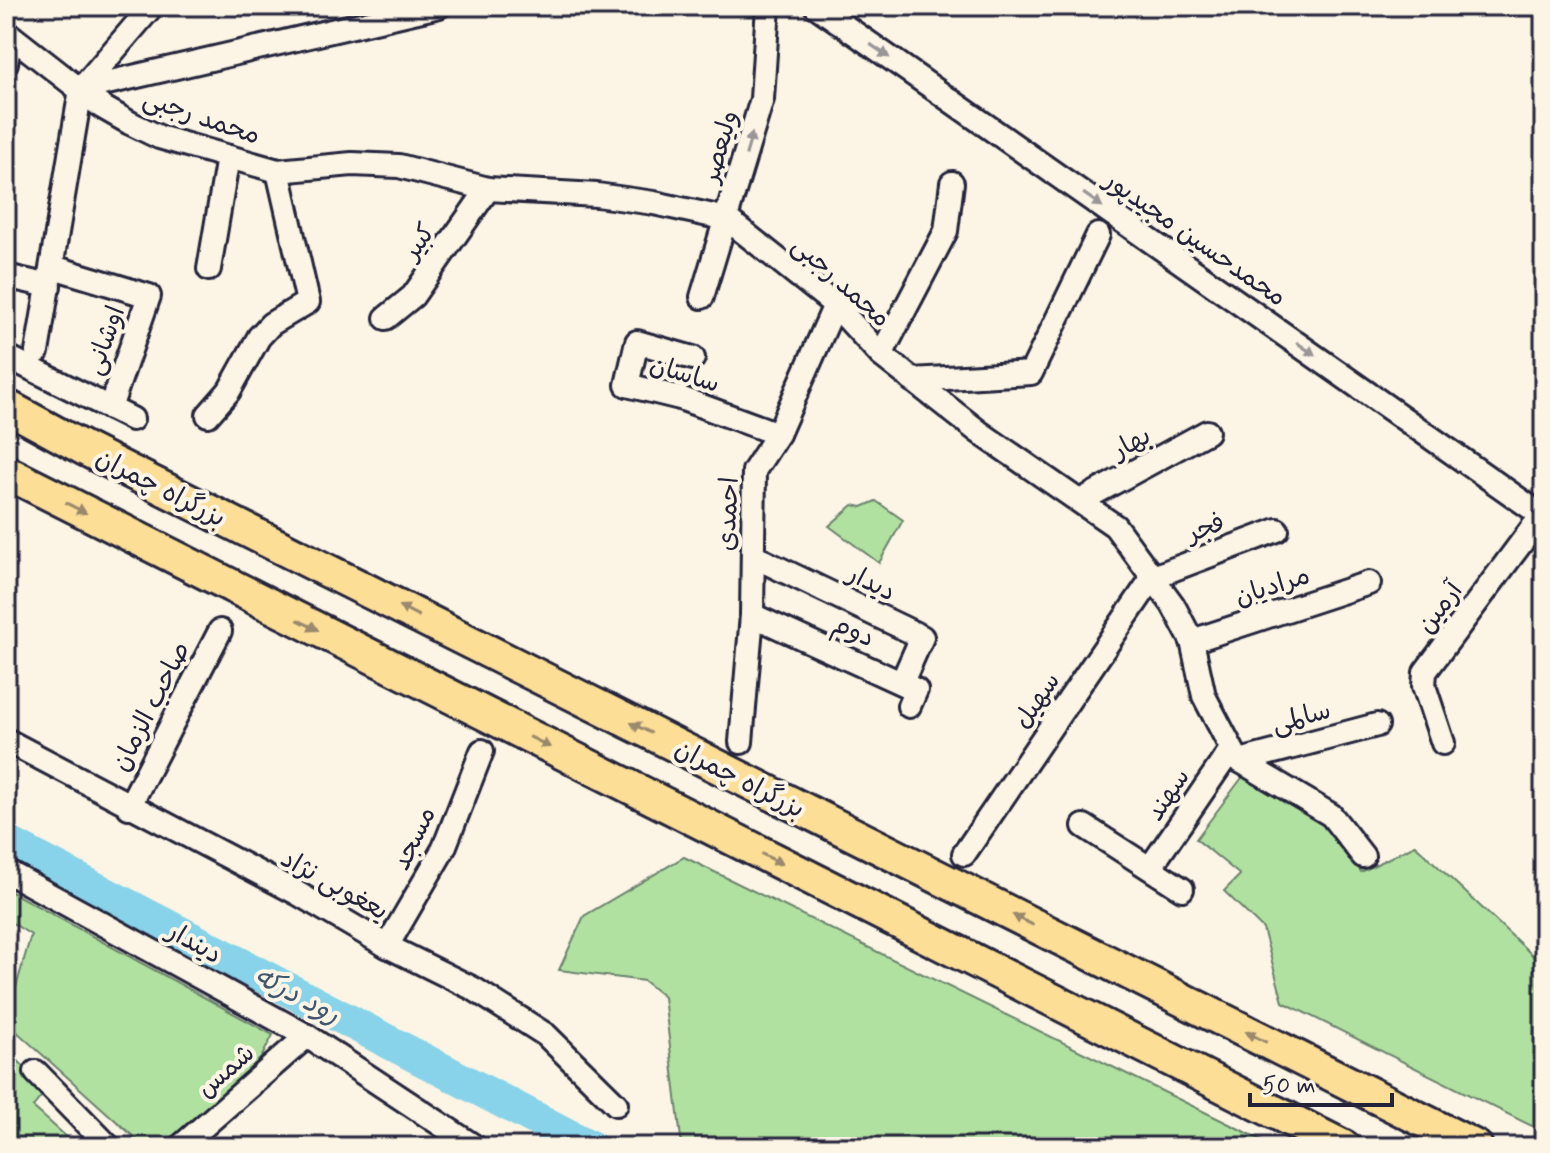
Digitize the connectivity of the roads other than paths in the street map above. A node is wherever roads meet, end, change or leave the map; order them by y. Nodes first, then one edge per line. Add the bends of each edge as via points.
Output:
1 (152, 6) edge
2 (439, 6) edge
3 (768, 6) edge
4 (816, 6) edge
5 (8, 34) edge
6 (6, 63) edge
7 (81, 89) junction
8 (228, 157) junction
9 (278, 171) junction
10 (952, 183) dead end
11 (488, 189) junction
12 (727, 219) junction
13 (1098, 235) dead end
14 (209, 269) dead end
15 (6, 276) edge
16 (51, 277) junction
17 (702, 297) dead end
18 (835, 305) junction
19 (386, 318) dead end
20 (37, 352) dead end
21 (881, 355) junction
22 (6, 356) edge
23 (693, 358) dead end
24 (912, 380) junction
25 (6, 406) edge
26 (110, 408) junction
27 (208, 415) dead end
28 (132, 419) dead end
29 (1207, 432) dead end
30 (778, 434) junction
31 (6, 472) edge
32 (1082, 500) junction
33 (1543, 516) edge
34 (1277, 530) dead end
35 (753, 556) junction
36 (1153, 577) junction
37 (1369, 583) dead end
38 (752, 615) junction
39 (220, 631) dead end
40 (1192, 641) junction
41 (902, 682) junction
42 (909, 706) dead end
43 (1377, 725) dead end
44 (6, 740) edge
45 (741, 742) dead end
46 (1443, 743) dead end
47 (482, 751) dead end
48 (1235, 756) junction
49 (129, 807) junction
50 (1084, 826) dead end
51 (964, 854) dead end
52 (1363, 856) dead end
53 (1150, 868) junction
54 (6, 871) edge
55 (1182, 889) dead end
56 (387, 946) junction
57 (307, 1036) junction
58 (36, 1072) dead end
59 (616, 1104) dead end
60 (109, 1147) edge
61 (180, 1147) edge
62 (475, 1147) edge
63 (1344, 1147) edge
64 (1476, 1147) edge

1 - 7 street
2 - 7 street
12 -> 3 street, ولیعصر via 762,99
4 -> 33 street, محمدحسین مجیدپور
5 - 6 street
5 - 7 street, محمد رجبی
7 - 8 street, محمد رجبی via 102,107 159,137
7 - 16 street
8 - 9 street, محمد رجبی
8 - 14 street
9 - 11 street, محمد رجبی via 399,166
9 - 27 street via 308,302 259,337 229,391
10 - 21 street via 946,231
11 - 12 street, محمد رجبی via 597,195
11 - 19 street, کبیر via 413,296
12 - 17 street, ولیعصر
12 - 18 street, محمد رجبی
13 - 24 street via 1031,373
15 - 16 street
16 - 20 street
16 - 26 street, اوشانی via 149,296
18 - 21 street, محمد رجبی
18 - 30 street, احمدی
21 - 24 street, محمد رجبی
22 - 26 street
23 - 30 street, ساسان via 637,342 627,385
24 - 32 street, محمد رجبی
64 -> 25 highway, بزرگراه چمران
26 - 28 street
29 - 32 street, بهار
30 - 35 street, احمدی via 754,471
31 -> 63 highway
32 - 36 street, محمد رجبی via 1115,526
33 - 46 street, آرمین via 1425,672 1424,686
34 - 36 street, فجر
35 - 38 street, احمدی
35 - 41 street, دیدار via 922,637
36 - 40 street, محمد رجبی
36 - 51 street, سهیل
37 - 40 street, مرادیان
38 - 41 street, دوم
38 - 45 street, احمدی
39 - 49 street, صاحب الزمان
40 - 48 street, محمد رجبی via 1204,696
41 - 42 street via 916,690
43 - 48 street, سالمی
44 - 49 street, یعغوبی نژاد
47 - 56 street, مسجد via 444,848
48 - 52 street via 1331,815
48 - 53 street, سهند
49 - 56 street, یعغوبی نژاد
50 - 53 street
53 - 55 street
54 - 57 street, دیندار
56 - 59 street, یعغوبی نژاد via 474,989 546,1035
57 - 61 street, شمس
57 - 62 street, دیندار
58 - 60 street

